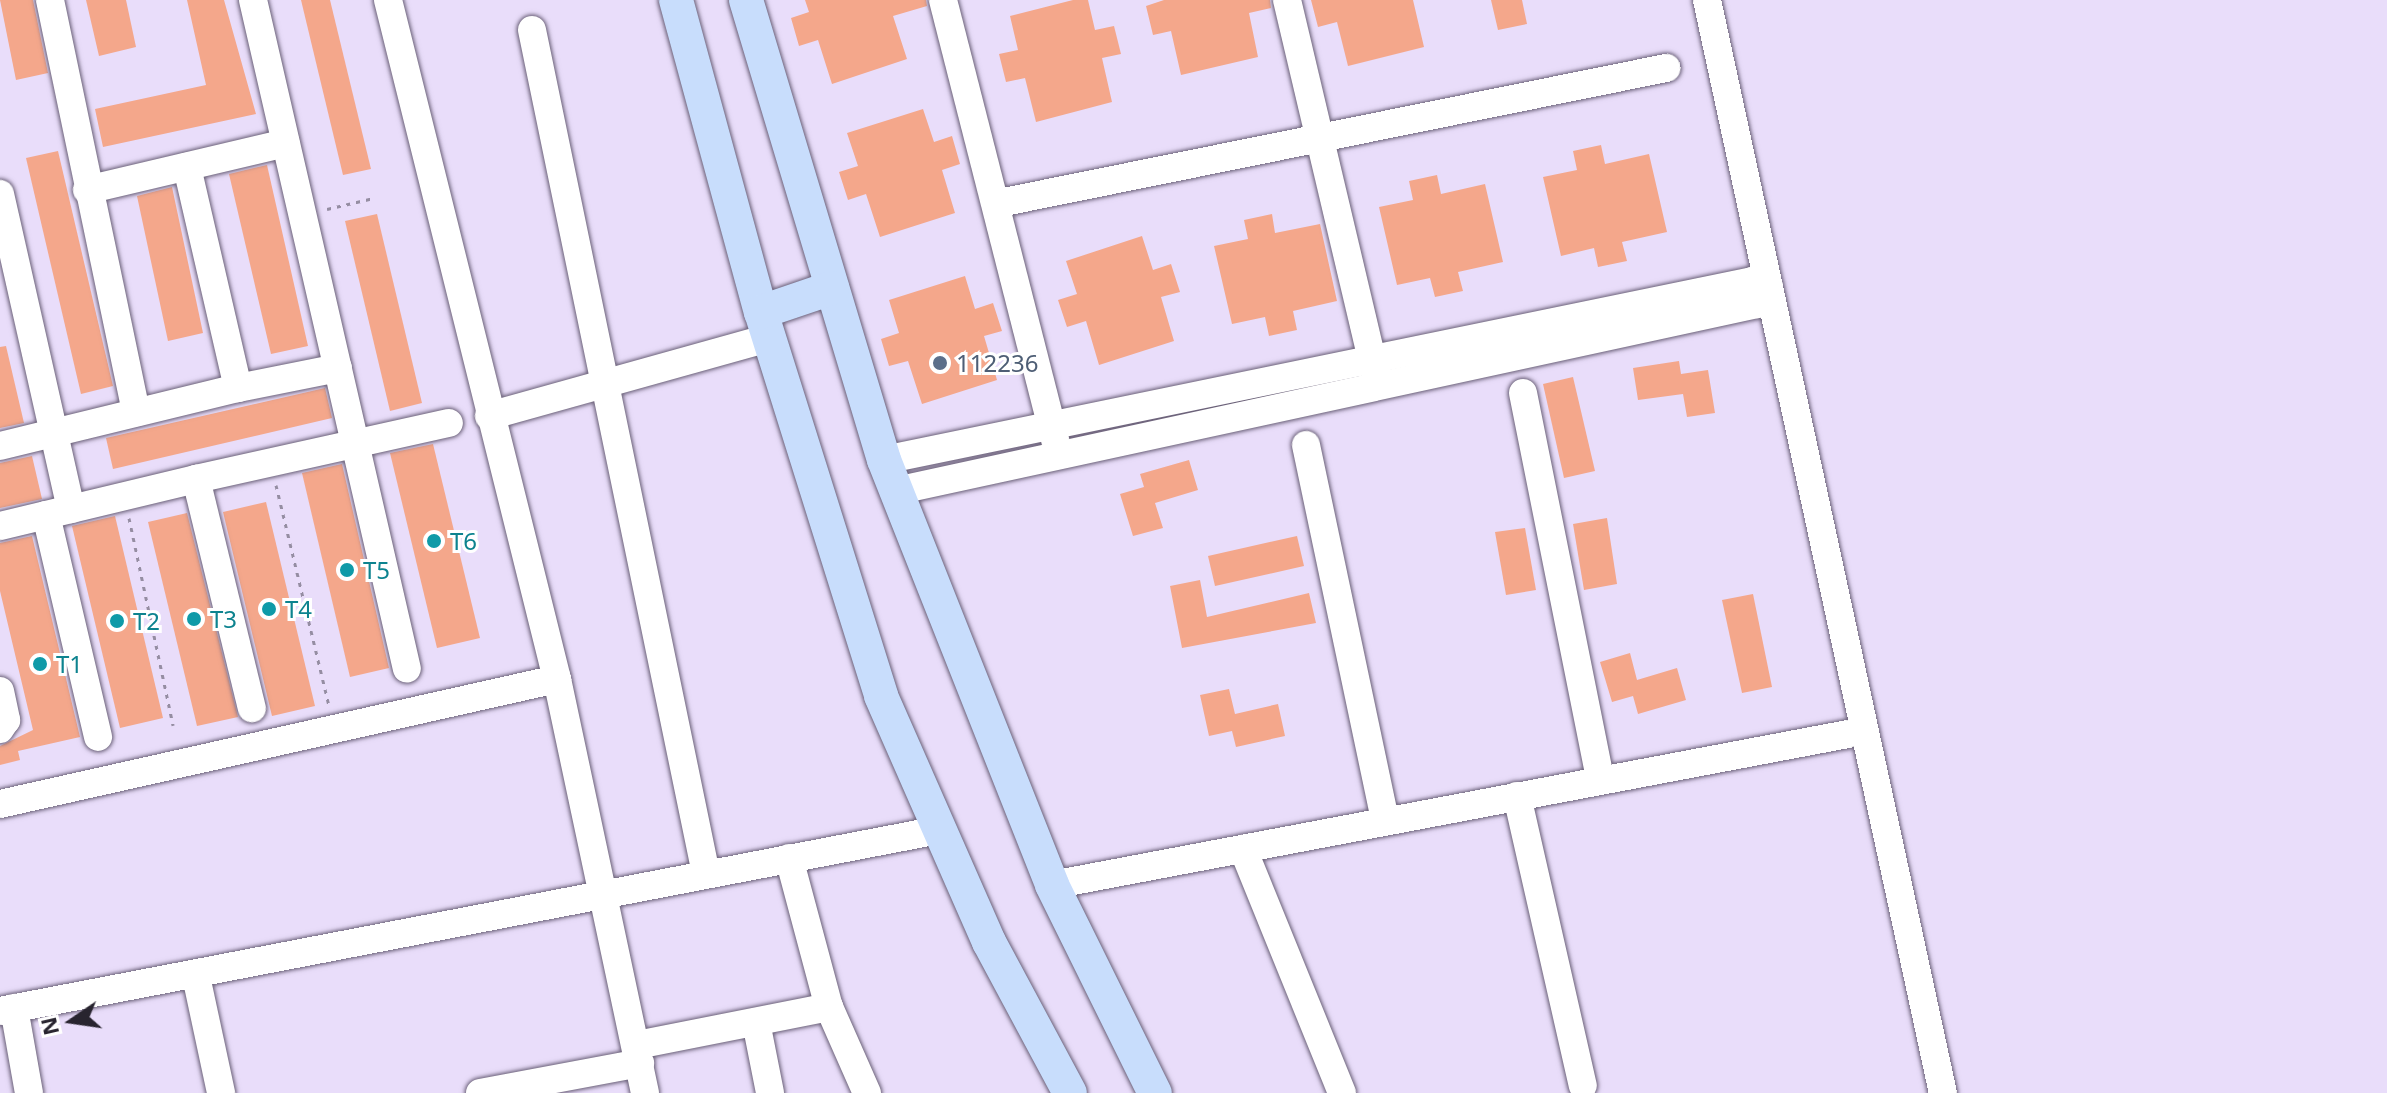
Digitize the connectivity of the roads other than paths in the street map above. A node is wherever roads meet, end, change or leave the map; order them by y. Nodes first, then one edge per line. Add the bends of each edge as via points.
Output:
1 (50, 0) edge
2 (253, 0) edge
3 (388, 0) edge
4 (676, 0) edge
5 (746, 0) edge
6 (943, 0) edge
7 (1287, 0) edge
8 (1691, 0) edge
9 (1707, 0) edge
10 (532, 30) dead end
11 (1666, 68) dead end
12 (1320, 137) junction
13 (286, 143) junction
14 (187, 167) junction
15 (87, 190) junction
16 (0, 194) edge
17 (999, 203) junction
18 (832, 288) junction
19 (1759, 291) junction
20 (765, 325) junction
21 (338, 368) junction
22 (1375, 372) junction
23 (604, 382) junction
24 (238, 388) junction
25 (1523, 393) dead end
26 (136, 412) junction
27 (489, 416) junction
28 (449, 423) dead end
29 (1051, 424) junction
30 (54, 434) junction
31 (355, 442) junction
32 (1306, 445) dead end
33 (0, 446) edge
34 (1059, 455) junction
35 (890, 476) junction
36 (196, 479) junction
37 (59, 512) junction
38 (0, 526) edge
39 (407, 669) dead end
40 (557, 679) junction
41 (0, 691) edge
42 (252, 708) dead end
43 (0, 729) edge
44 (1848, 734) junction
45 (98, 737) dead end
46 (1600, 780) junction
47 (1517, 796) junction
48 (0, 804) edge
49 (1385, 821) junction
50 (939, 830) junction
51 (1243, 849) junction
52 (789, 858) junction
53 (706, 874) junction
54 (1052, 885) junction
55 (608, 893) junction
56 (196, 976) junction
57 (829, 1007) junction
58 (7, 1010) edge
59 (756, 1022) junction
60 (638, 1054) junction
61 (1583, 1086) dead end
62 (29, 1093) edge
63 (221, 1093) edge
64 (480, 1093) edge
65 (645, 1093) edge
66 (770, 1093) edge
67 (867, 1093) edge
68 (1070, 1093) edge
69 (1155, 1093) edge
70 (1342, 1093) edge
71 (1925, 1093) edge
72 (1943, 1093) edge

1 - 15 street
2 - 13 street
3 - 27 street
4 - 20 main road
5 - 18 main road
6 - 17 street
7 - 12 street
8 - 19 street
9 - 19 street
10 - 23 street
11 - 12 street
12 - 17 street
12 - 22 street
13 - 14 street
13 - 21 street
14 - 15 street
14 - 24 street
15 - 26 street
16 - 30 street
17 - 29 street
18 - 20 main road
18 - 35 main road
19 - 22 street
19 - 44 street
19 - 72 street
20 - 23 street
20 - 50 main road via 881,696
21 - 24 street
21 - 31 street
22 - 29 street
22 - 34 street
23 - 27 street
23 - 53 street
24 - 26 street
25 - 46 street
26 - 30 street
27 - 40 street
28 - 31 street
29 - 34 street
29 - 35 street
30 - 33 street
30 - 37 street
31 - 36 street
31 - 39 street
32 - 49 street
34 - 35 street
35 - 54 main road
36 - 37 street
36 - 42 street
37 - 38 street
37 - 45 street
40 - 48 street
40 - 55 street
41 - 43 street via 6,720
44 - 46 street
44 - 71 street
46 - 47 street
47 - 49 street
47 - 61 street
49 - 51 street
50 - 52 street
50 - 68 main road via 989,942
51 - 54 street
51 - 70 street
52 - 53 street
52 - 57 street
53 - 55 street
54 - 69 main road
55 - 56 street
55 - 60 street
56 - 58 street
56 - 63 street
57 - 59 street
57 - 67 street
58 - 62 street
59 - 60 street
59 - 66 street
60 - 64 street
60 - 65 street

